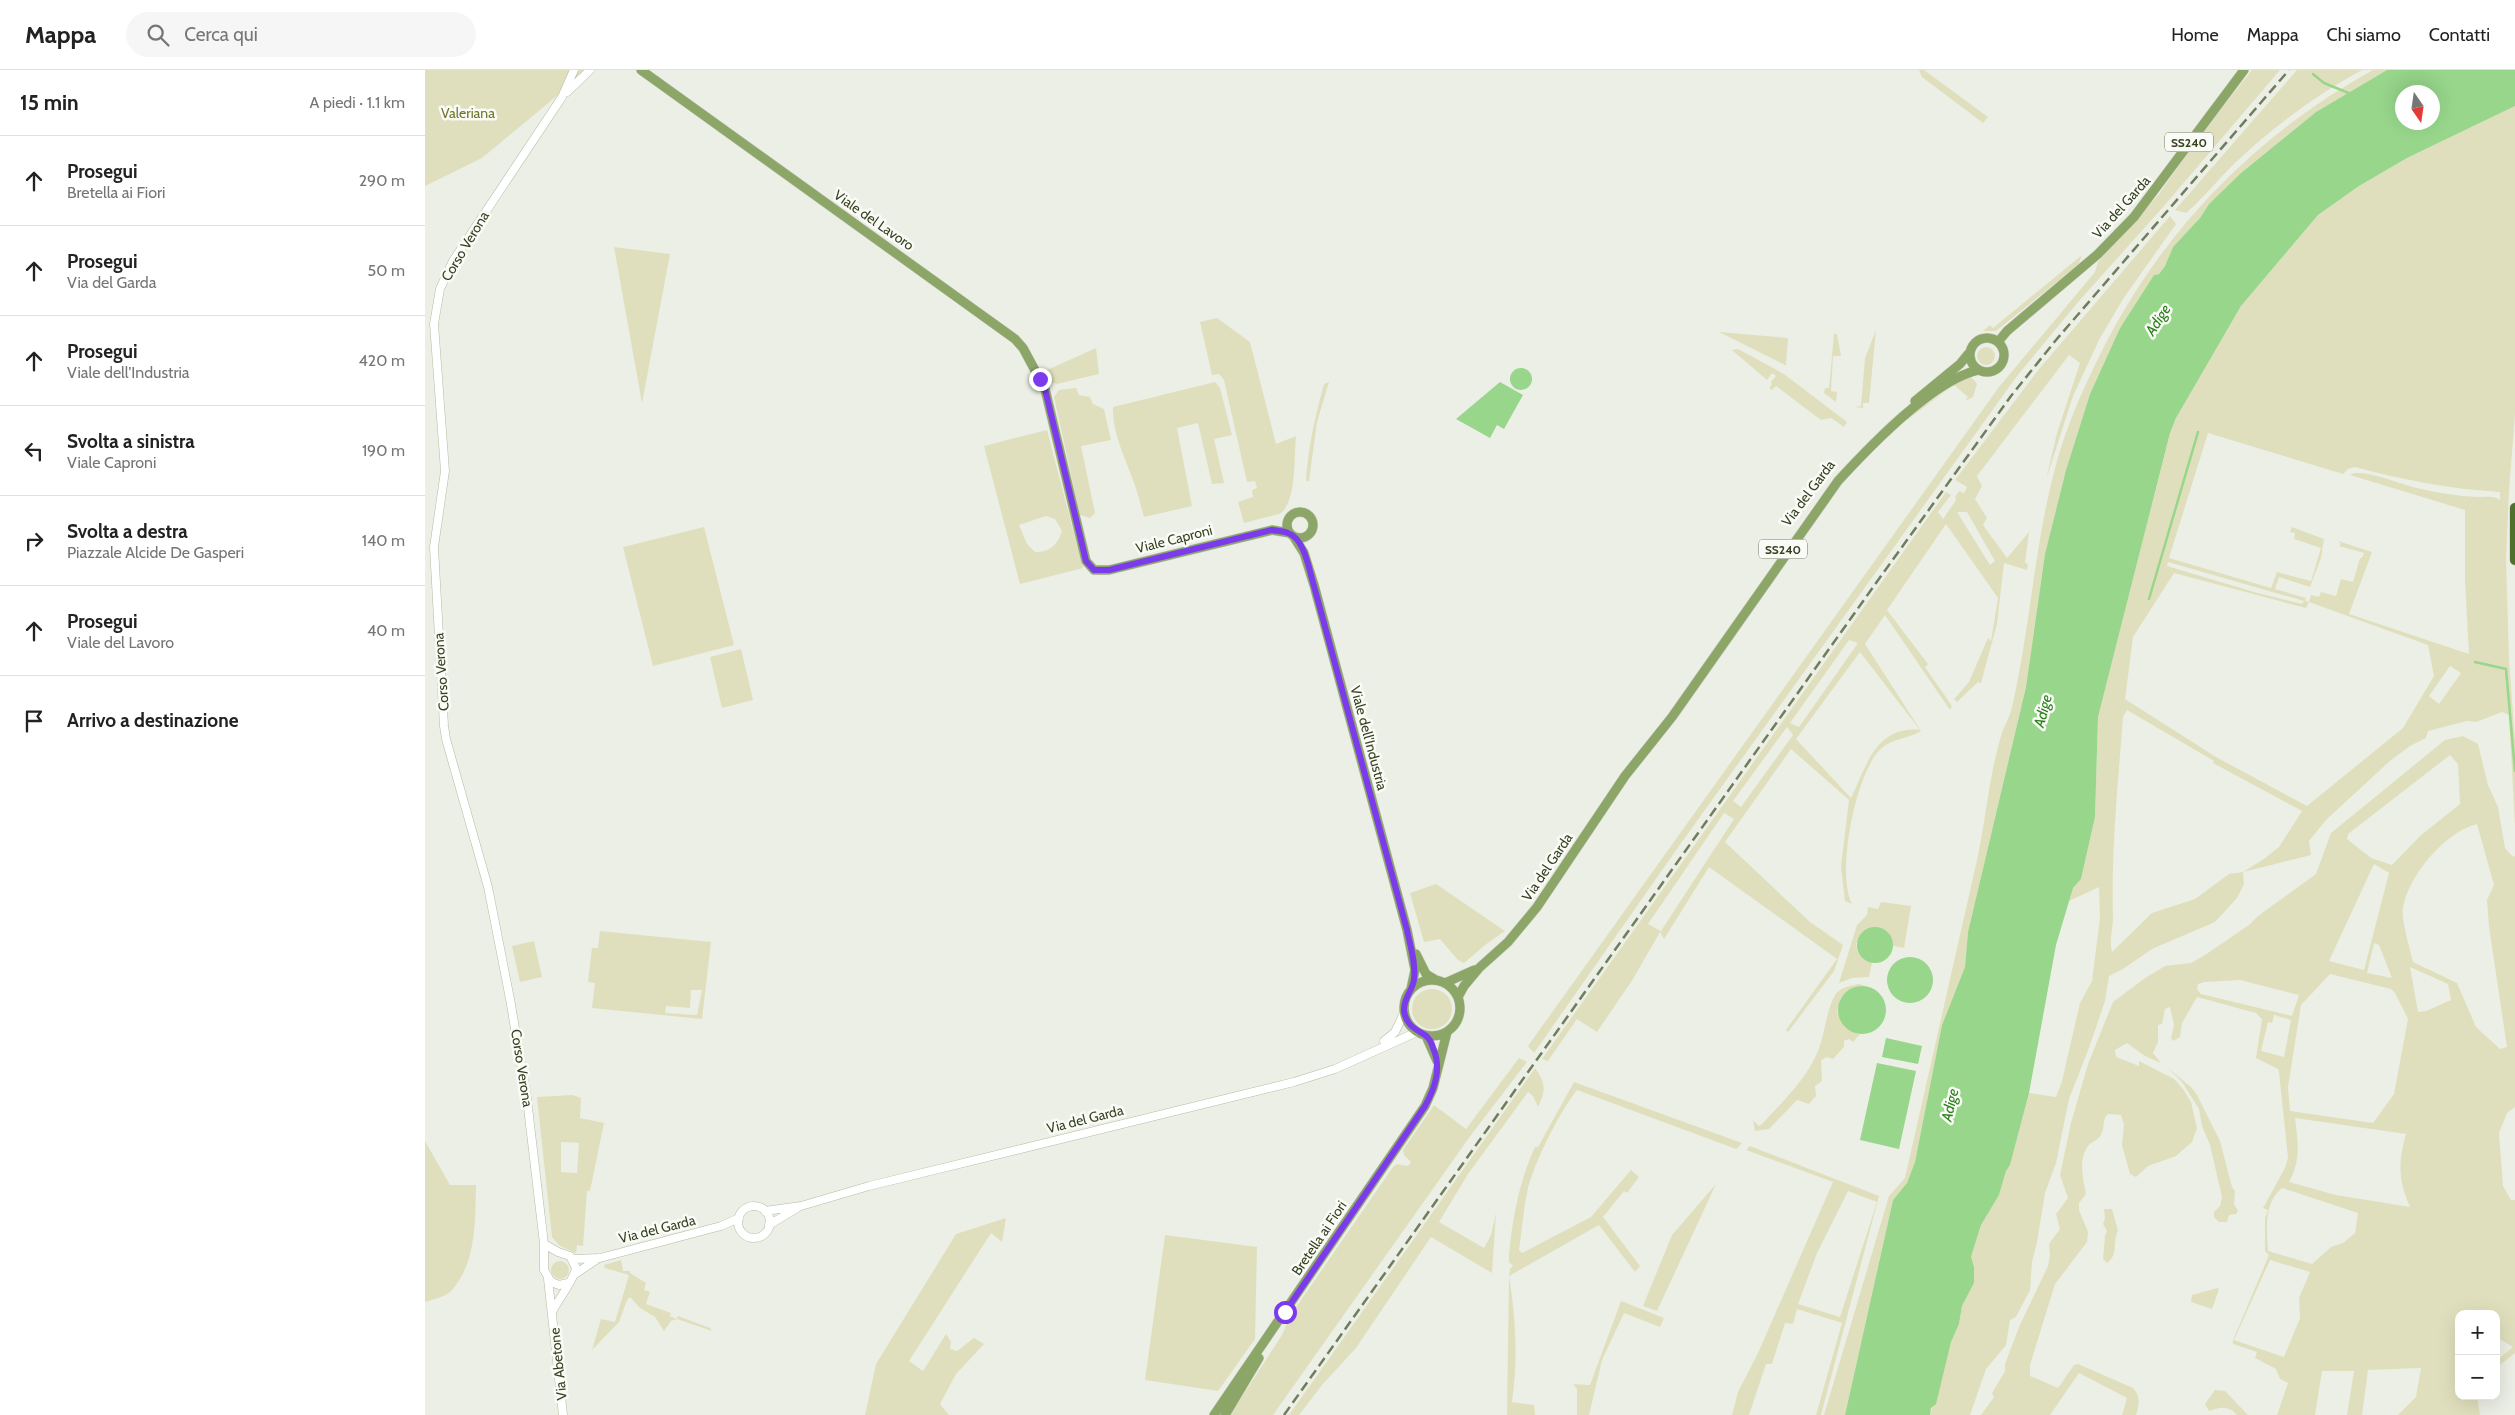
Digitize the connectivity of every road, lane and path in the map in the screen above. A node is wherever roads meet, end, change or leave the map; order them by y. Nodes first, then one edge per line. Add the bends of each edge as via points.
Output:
1 (574, 70) edge
2 (590, 70) edge
3 (641, 70) edge
4 (2244, 70) edge
5 (562, 97) junction
6 (1998, 342) junction
7 (1969, 353) junction
8 (1978, 370) junction
9 (2515, 508) edge
10 (1288, 518) junction
11 (1272, 530) junction
12 (1292, 535) junction
13 (1308, 535) junction
14 (1304, 553) junction
15 (2515, 560) edge
16 (1086, 561) joint
17 (1627, 773) junction
18 (1407, 930) junction
19 (1415, 950) joint
20 (1479, 968) junction
21 (1441, 982) junction
22 (1411, 989) junction
23 (1458, 997) junction
24 (1404, 1013) junction
25 (1417, 1032) junction
26 (1447, 1032) junction
27 (1426, 1036) junction
28 (1372, 1051) junction
29 (1438, 1071) junction
30 (801, 1206) junction
31 (765, 1211) junction
32 (739, 1218) junction
33 (769, 1225) junction
34 (721, 1226) junction
35 (740, 1229) junction
36 (544, 1244) junction
37 (558, 1252) junction
38 (600, 1258) junction
39 (573, 1259) junction
40 (545, 1261) junction
41 (575, 1274) junction
42 (548, 1279) junction
43 (568, 1283) junction
44 (552, 1312) junction
45 (1285, 1312) junction
46 (563, 1415) edge
47 (1213, 1415) edge
48 (1225, 1415) edge

1 - 5 main road
2 - 5 main road
3 - 16 main road, Viale del Lavoro via 1006,331 1023,348 1045,389
4 - 6 main road, Via del Garda / SS240 via 2134,217 2098,254
5 - 36 main road, Corso Verona via 453,261 440,289 434,324 445,471 434,547 444,726 487,887 513,1014 527,1099
6 - 7 main road, Via del Garda via 1980,339
6 - 8 main road, Via del Garda via 2004,356 2000,366 1991,372
7 - 8 main road via 1971,363
7 - 17 main road, Via del Garda / SS240 via 1878,431 1818,498
8 - 17 main road, Via del Garda / SS240 via 1954,378 1902,418 1838,481 1672,717
9 - 15 highway
10 - 11 main road, Viale Caproni
10 - 12 main road via 1287,527
10 - 13 main road via 1298,511 1309,515 1313,524
11 - 12 main road, Viale Caproni
11 - 16 main road, Viale Caproni via 1109,570 1094,570
12 - 13 main road, Viale Caproni via 1300,538
12 - 14 main road, Viale dell'Industria
13 - 14 main road, Viale dell'Industria
14 - 18 main road, Viale dell'Industria
17 - 20 main road, Via del Garda / SS240 via 1537,907 1508,942
18 - 19 main road, Viale dell'Industria
18 - 22 main road, Viale dell'Industria via 1415,970
19 - 21 main road, Viale dell'Industria via 1423,970
20 - 21 main road, Via del Garda
20 - 23 main road, Via del Garda
21 - 22 main road, Via del Garda via 1422,982
21 - 23 main road
22 - 24 main road, Via del Garda
23 - 26 main road, Via del Garda via 1459,1017
24 - 25 main road
24 - 28 main road, Via del Garda via 1395,1032
25 - 27 main road
25 - 28 main road, Via del Garda
26 - 27 main road
26 - 29 main road, Bretella ai Fiori
27 - 29 main road via 1435,1051
28 - 30 main road, Via del Garda via 1335,1069 1294,1082 869,1186
29 - 45 main road, Bretella ai Fiori via 1425,1106
30 - 31 main road, Via del Garda
30 - 33 main road, Via del Garda
31 - 32 main road via 750,1207
31 - 33 main road
32 - 34 main road, Via del Garda
32 - 35 main road
33 - 35 main road via 765,1233 757,1237 746,1236
34 - 35 main road, Via del Garda
34 - 38 main road, Via del Garda
36 - 37 main road
36 - 40 main road, Corso Verona
37 - 39 main road
37 - 40 main road
38 - 39 main road, Via del Garda
38 - 41 main road, Via del Garda
39 - 41 main road
40 - 42 main road
41 - 43 main road
42 - 43 main road via 555,1284
42 - 44 main road, Via Abetone
43 - 44 main road
44 - 46 main road, Via Abetone
45 - 47 main road, Bretella ai Fiori
45 - 48 main road

